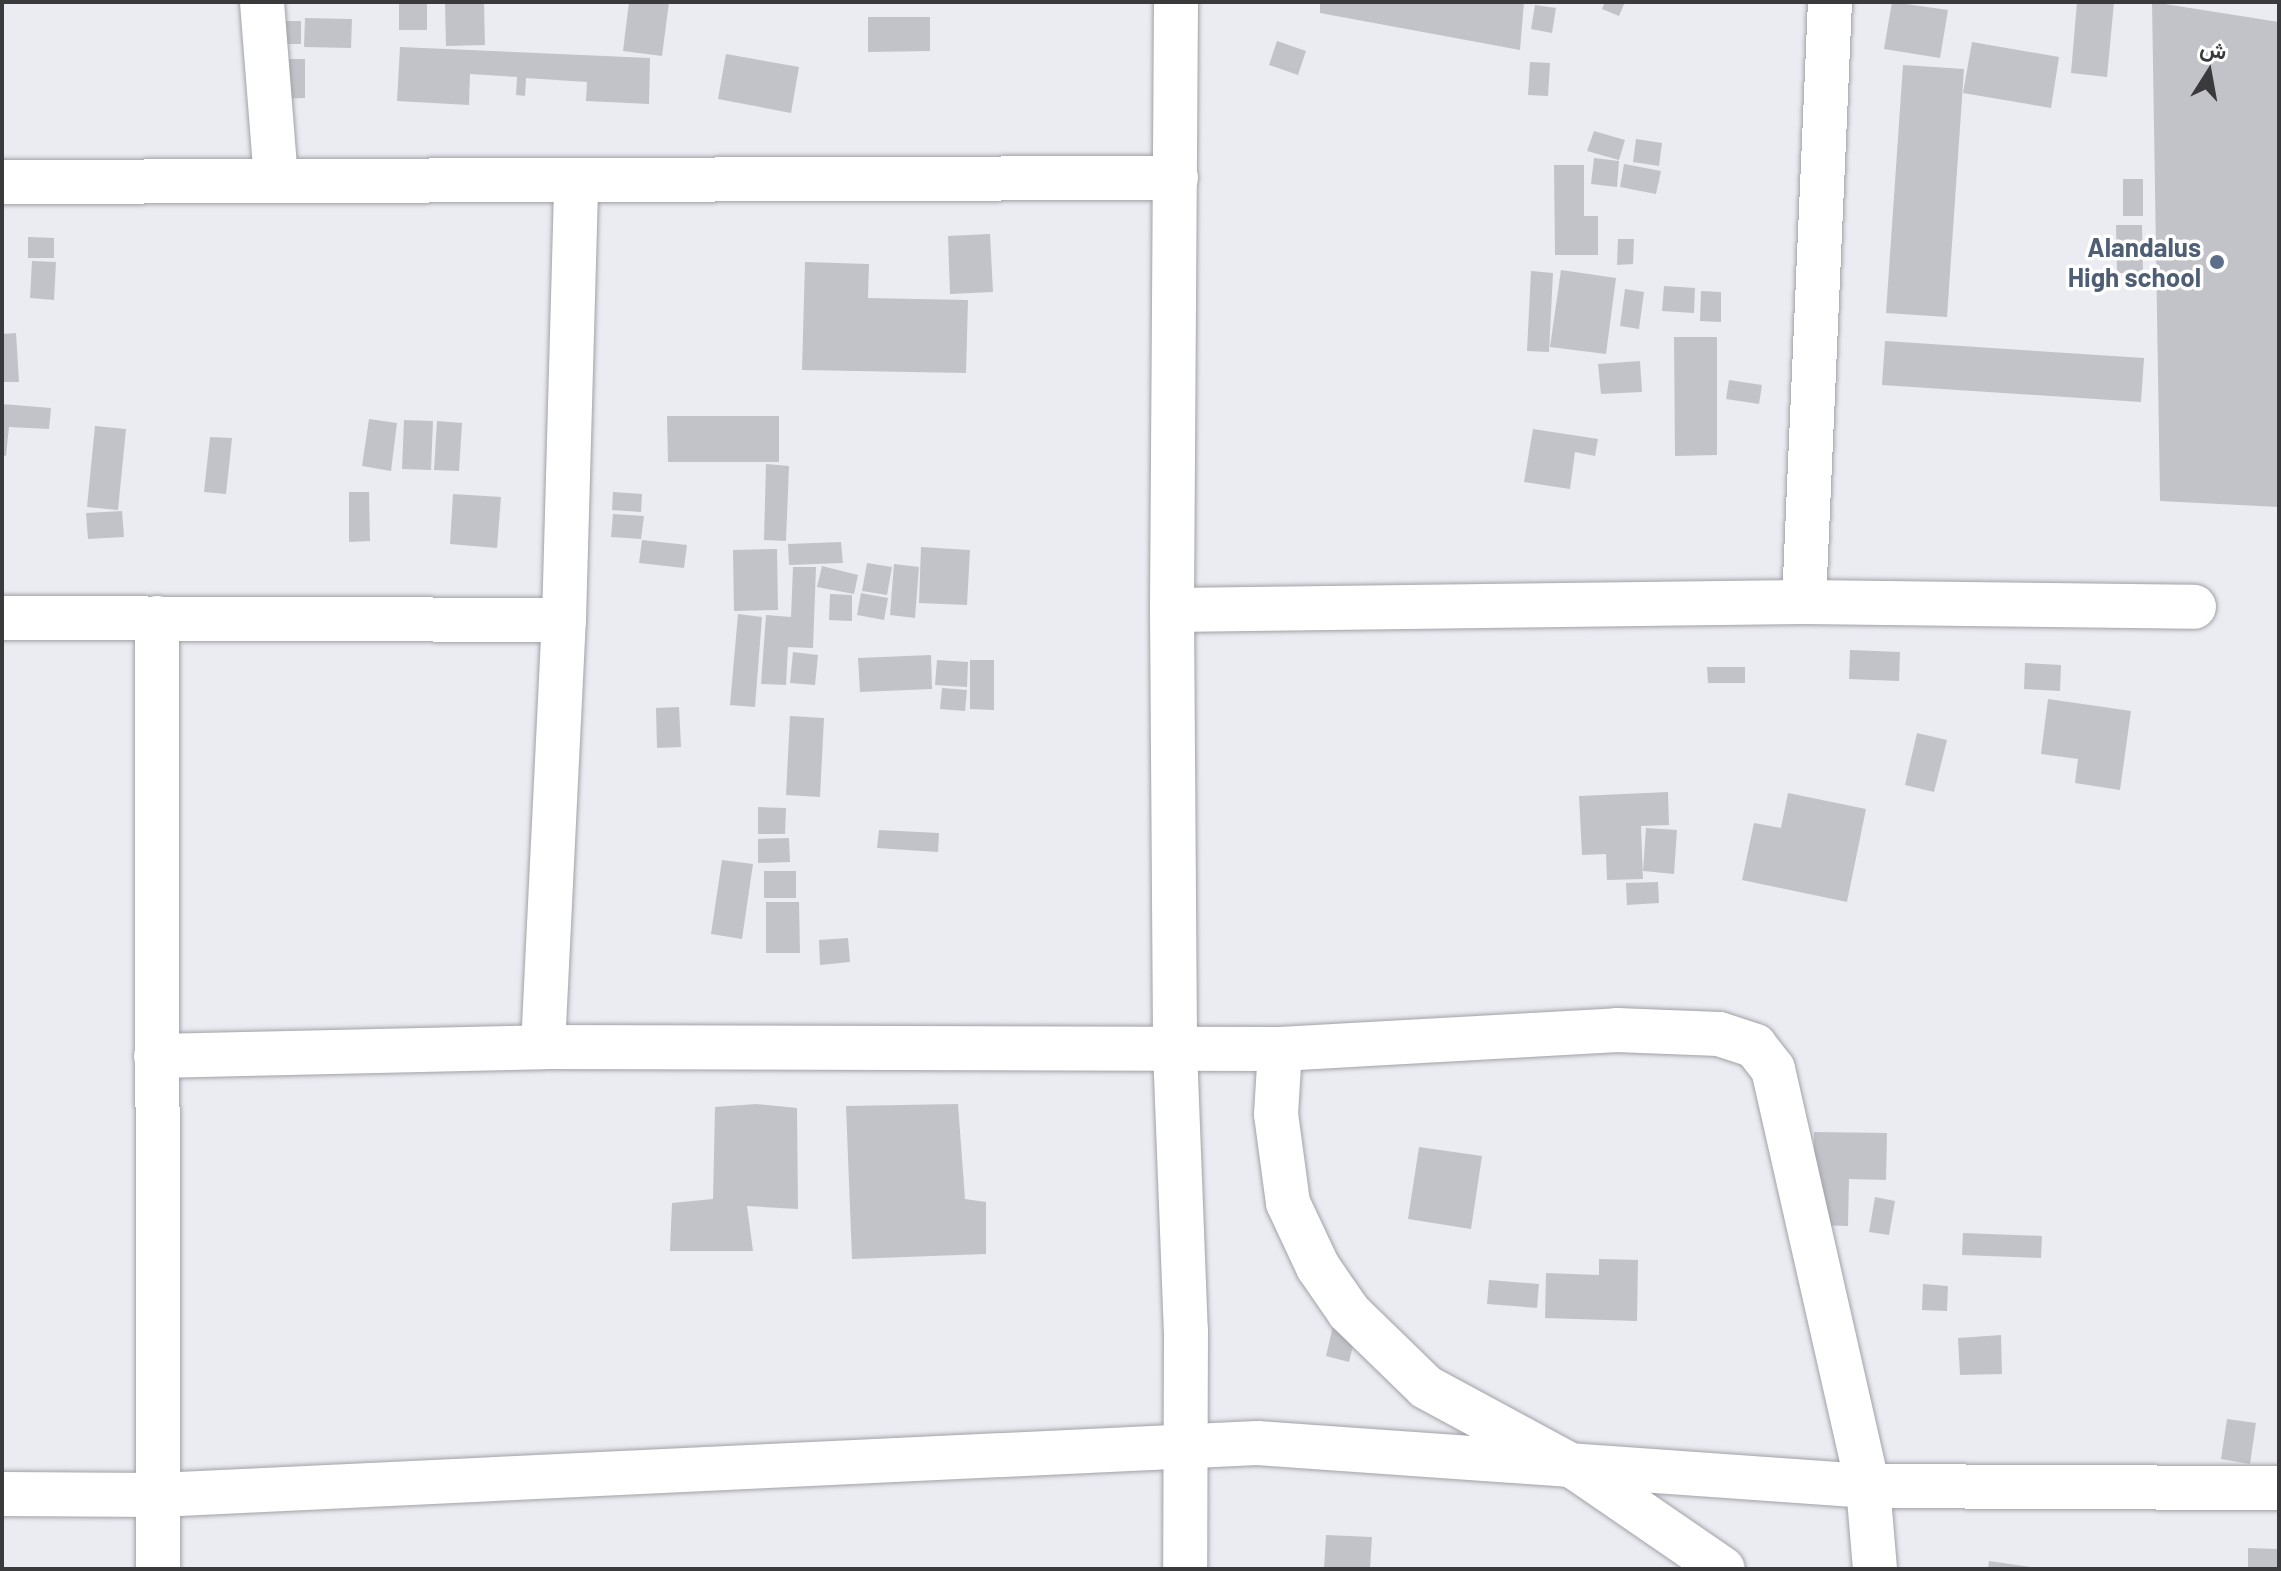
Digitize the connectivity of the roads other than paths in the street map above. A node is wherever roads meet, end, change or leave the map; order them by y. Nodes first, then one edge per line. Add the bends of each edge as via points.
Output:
1 (262, 2) edge
2 (1176, 2) edge
3 (1830, 2) edge
4 (1176, 178) junction
5 (276, 180) junction
6 (576, 181) junction
7 (2, 182) edge
8 (1804, 602) junction
9 (2194, 607) dead end
10 (1172, 610) junction
11 (2, 618) edge
12 (157, 618) junction
13 (564, 620) junction
14 (543, 1047) junction
15 (1175, 1049) junction
16 (1280, 1049) junction
17 (156, 1056) junction
18 (1186, 1443) junction
19 (1576, 1468) junction
20 (1868, 1486) junction
21 (2279, 1488) edge
22 (2, 1494) edge
23 (158, 1495) junction
24 (158, 1569) edge
25 (1185, 1569) edge
26 (1723, 1569) edge
27 (1875, 1569) edge

1 - 5 street
2 - 4 street
3 - 8 street
4 - 6 street
4 - 10 street
5 - 6 street
5 - 7 street
6 - 13 street
8 - 9 street
8 - 10 street
10 - 15 street
11 - 12 street
12 - 13 street
12 - 17 street
13 - 14 street
14 - 15 street
14 - 17 street
15 - 16 street
15 - 18 street
16 - 19 street via 1276,1114 1288,1203 1318,1267 1349,1312 1426,1387
16 - 20 street via 1659,1029 1719,1034 1766,1054
17 - 23 street
18 - 19 street via 1336,1445
18 - 23 street
18 - 25 street
19 - 20 street
19 - 26 street
20 - 21 street
20 - 27 street
22 - 23 street
23 - 24 street

